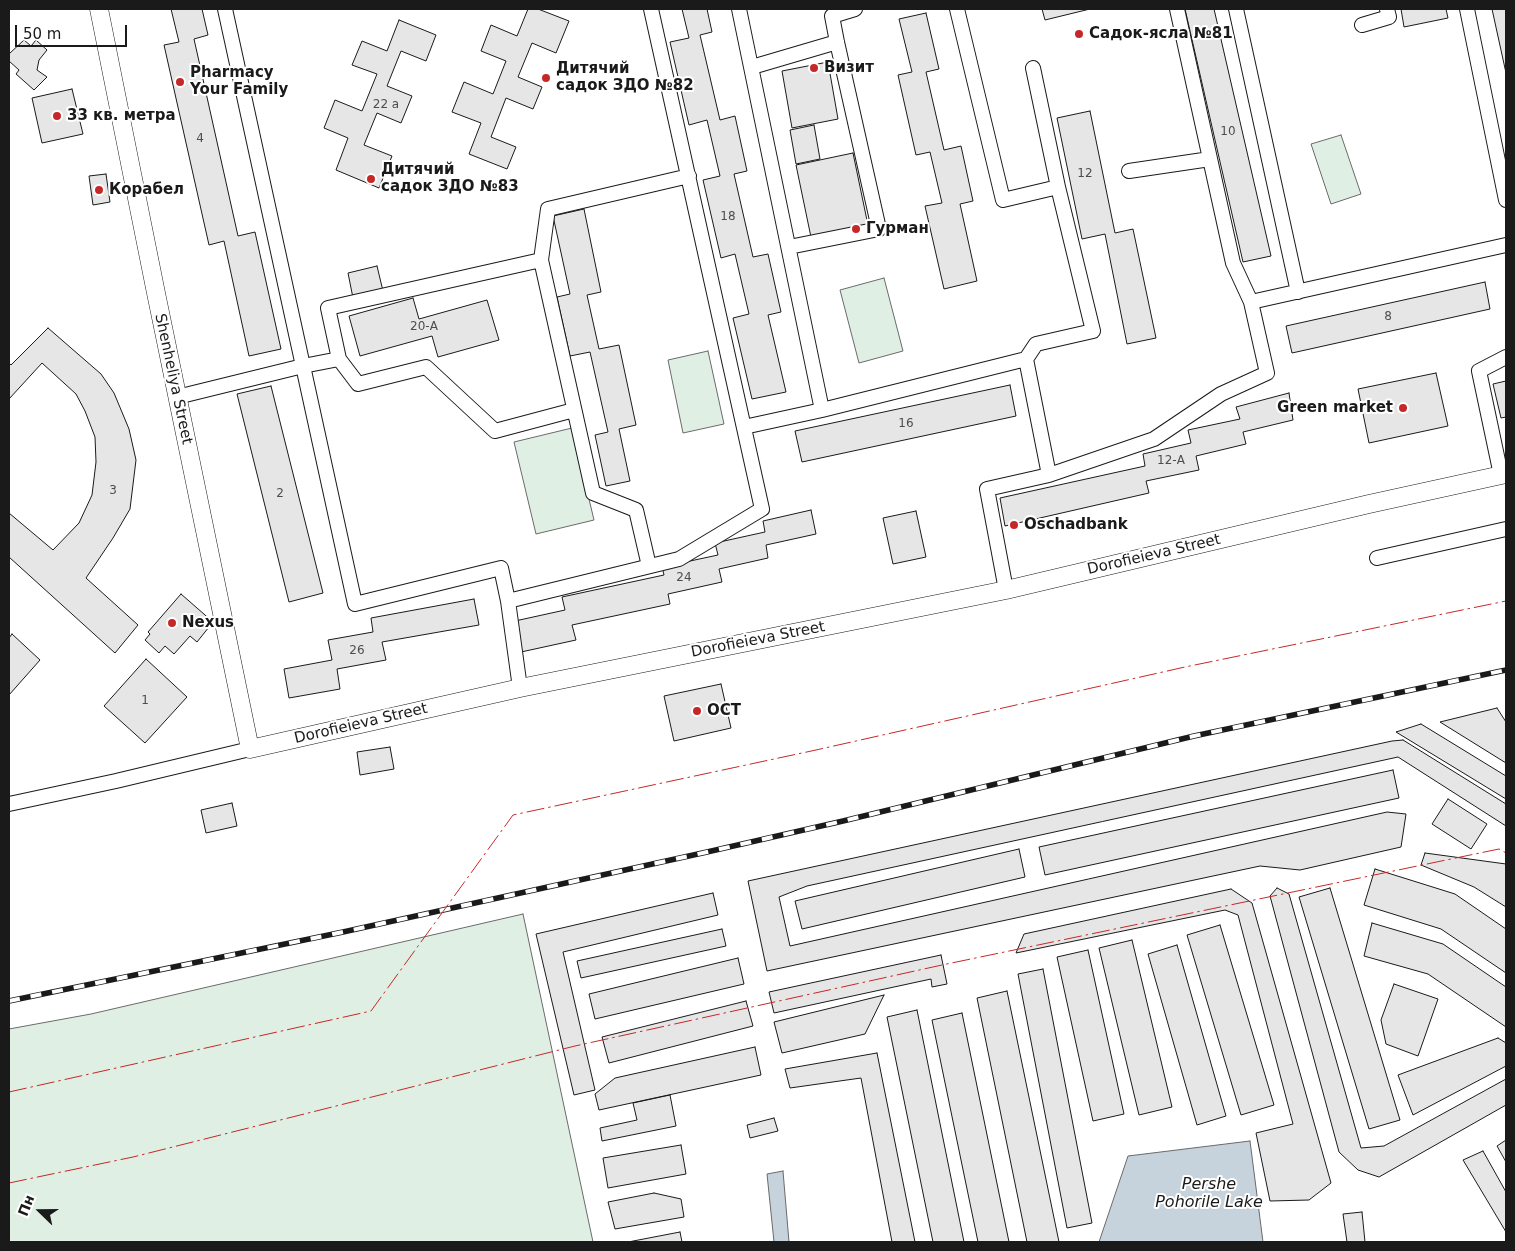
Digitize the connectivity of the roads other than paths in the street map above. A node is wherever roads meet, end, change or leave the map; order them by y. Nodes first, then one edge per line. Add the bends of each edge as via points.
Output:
1 (99, 9) edge
2 (225, 9) edge
3 (651, 9) edge
4 (739, 9) edge
5 (855, 9) edge
6 (957, 9) edge
7 (1177, 9) edge
8 (1236, 9) edge
9 (1388, 9) edge
10 (1467, 9) edge
11 (1362, 25) dead end
12 (837, 42) junction
13 (752, 68) junction
14 (1033, 68) dead end
15 (1210, 159) junction
16 (1130, 171) dead end
17 (688, 176) junction
18 (1058, 187) junction
19 (1506, 200) edge
20 (1506, 245) edge
21 (789, 247) junction
22 (542, 260) junction
23 (1298, 292) junction
24 (1251, 302) junction
25 (1506, 358) edge
26 (339, 359) junction
27 (1026, 359) junction
28 (303, 366) junction
29 (177, 397) junction
30 (574, 410) junction
31 (822, 410) junction
32 (744, 427) junction
33 (1049, 475) junction
34 (1503, 475) edge
35 (1506, 529) edge
36 (1377, 558) dead end
37 (649, 566) junction
38 (1006, 590) junction
39 (508, 602) junction
40 (520, 688) junction
41 (250, 749) junction
42 (9, 804) edge

1 - 29 street, Shenheliya Street
2 - 28 street
3 - 17 street
4 - 13 street
5 - 12 street via 832,16
6 - 18 street via 1003,200
7 - 15 street
8 - 23 street
9 - 11 street via 1389,17
10 - 19 street
12 - 13 street
12 - 21 street via 879,229
13 - 21 street
14 - 18 street
15 - 16 street
15 - 24 street via 1233,263
17 - 22 street via 548,209
17 - 32 street
18 - 27 street via 1093,331 1036,344
20 - 23 street
21 - 31 street
22 - 26 street via 328,308
22 - 30 street
23 - 24 street
24 - 33 street via 1267,373 1221,394 1154,439
25 - 34 street via 1479,371
26 - 28 street
26 - 30 street via 358,384 426,367 494,431
27 - 31 street
27 - 33 street
28 - 29 street
28 - 39 street via 355,604 501,568
29 - 41 street, Shenheliya Street
30 - 37 street via 593,493 636,510
31 - 32 street
32 - 37 street via 762,510 680,558
33 - 38 street via 987,489
34 - 38 street, Dorofieieva Street
35 - 36 street
37 - 39 street
38 - 40 street, Dorofieieva Street
39 - 40 street
40 - 41 street, Dorofieieva Street
41 - 42 street, Dorofieieva Street

